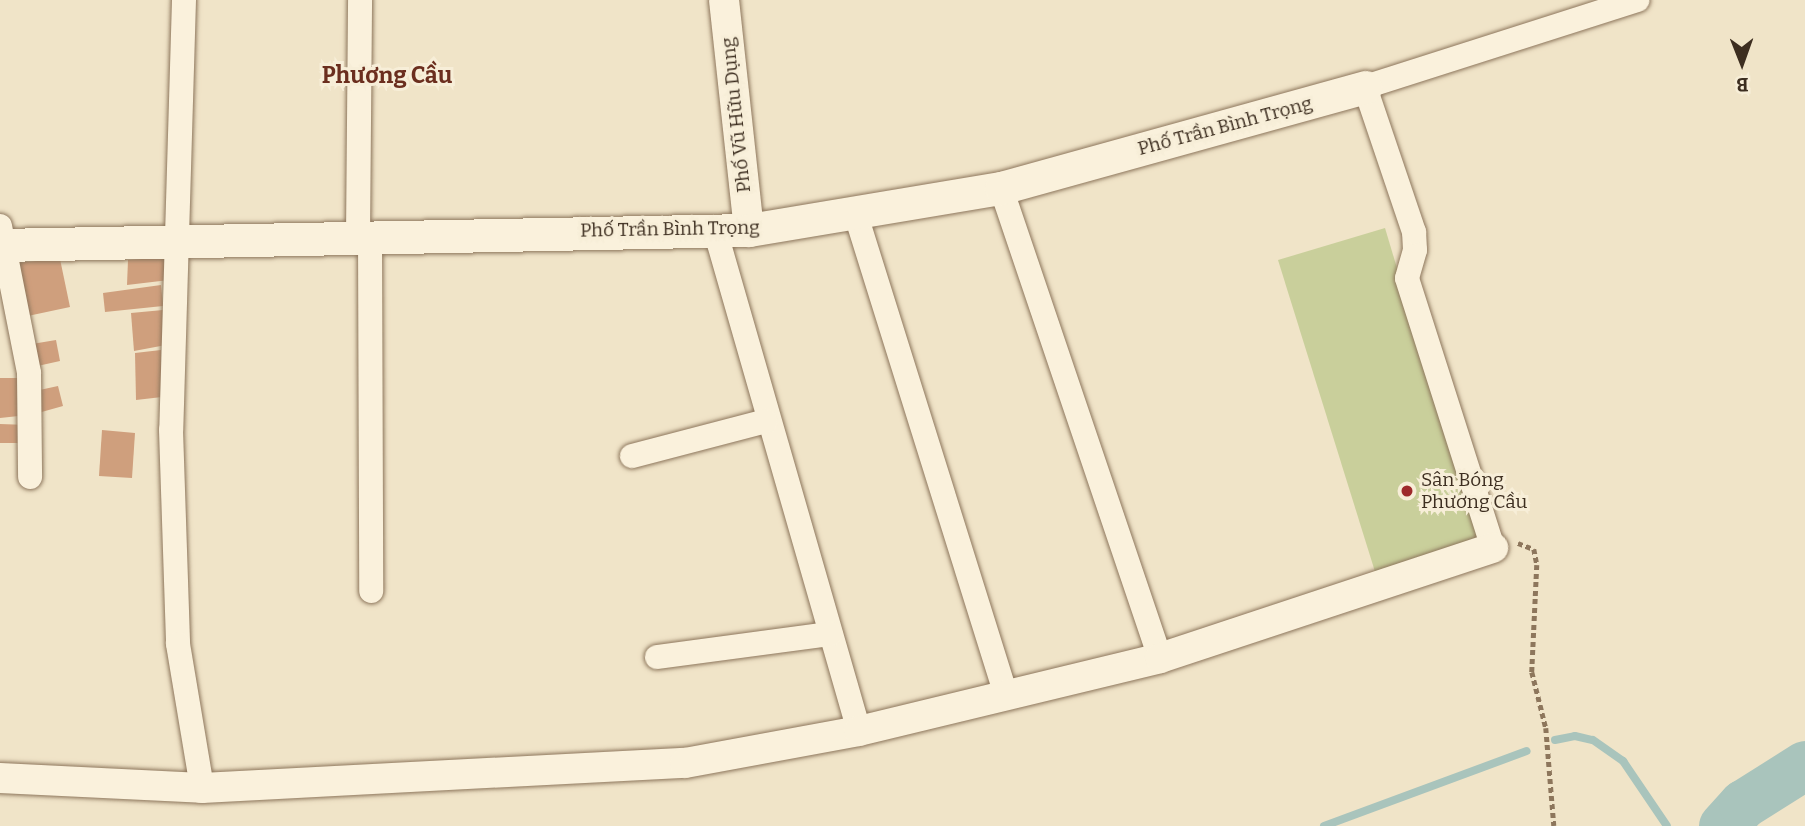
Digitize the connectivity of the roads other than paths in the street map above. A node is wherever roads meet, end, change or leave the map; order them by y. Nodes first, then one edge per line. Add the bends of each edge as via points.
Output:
1 (184, 0) edge
2 (360, 0) edge
3 (724, 0) edge
4 (1637, 0) edge
5 (1364, 87) junction
6 (1001, 188) junction
7 (855, 212) junction
8 (715, 230) junction
9 (749, 230) junction
10 (364, 236) junction
11 (1, 239) edge
12 (175, 241) junction
13 (766, 421) junction
14 (632, 456) dead end
15 (30, 477) dead end
16 (1493, 548) joint
17 (371, 591) dead end
18 (830, 634) junction
19 (657, 657) dead end
20 (1160, 658) junction
21 (1006, 695) junction
22 (859, 731) junction
23 (0, 778) edge
24 (202, 788) junction

1 - 12 street
2 - 10 street
3 - 9 street, Phố Vũ Hữu Dụng
4 - 5 street
5 - 6 main road, Phố Trần Bình Trọng
5 - 16 street via 1414,232 1415,250 1407,278
6 - 7 main road, Phố Trần Bình Trọng
6 - 20 street
7 - 9 main road, Phố Trần Bình Trọng
7 - 21 street
8 - 9 main road, Phố Trần Bình Trọng
8 - 10 main road, Phố Trần Bình Trọng
8 - 13 street
10 - 12 main road, Phố Trần Bình Trọng
10 - 17 street
11 - 12 main road, Phố Trần Bình Trọng
11 - 15 street via 29,373
12 - 24 street via 171,420 178,645
13 - 14 street
13 - 18 street
16 - 20 street
18 - 19 street
18 - 22 street
20 - 21 street
21 - 22 street
22 - 24 street via 685,763
23 - 24 street

